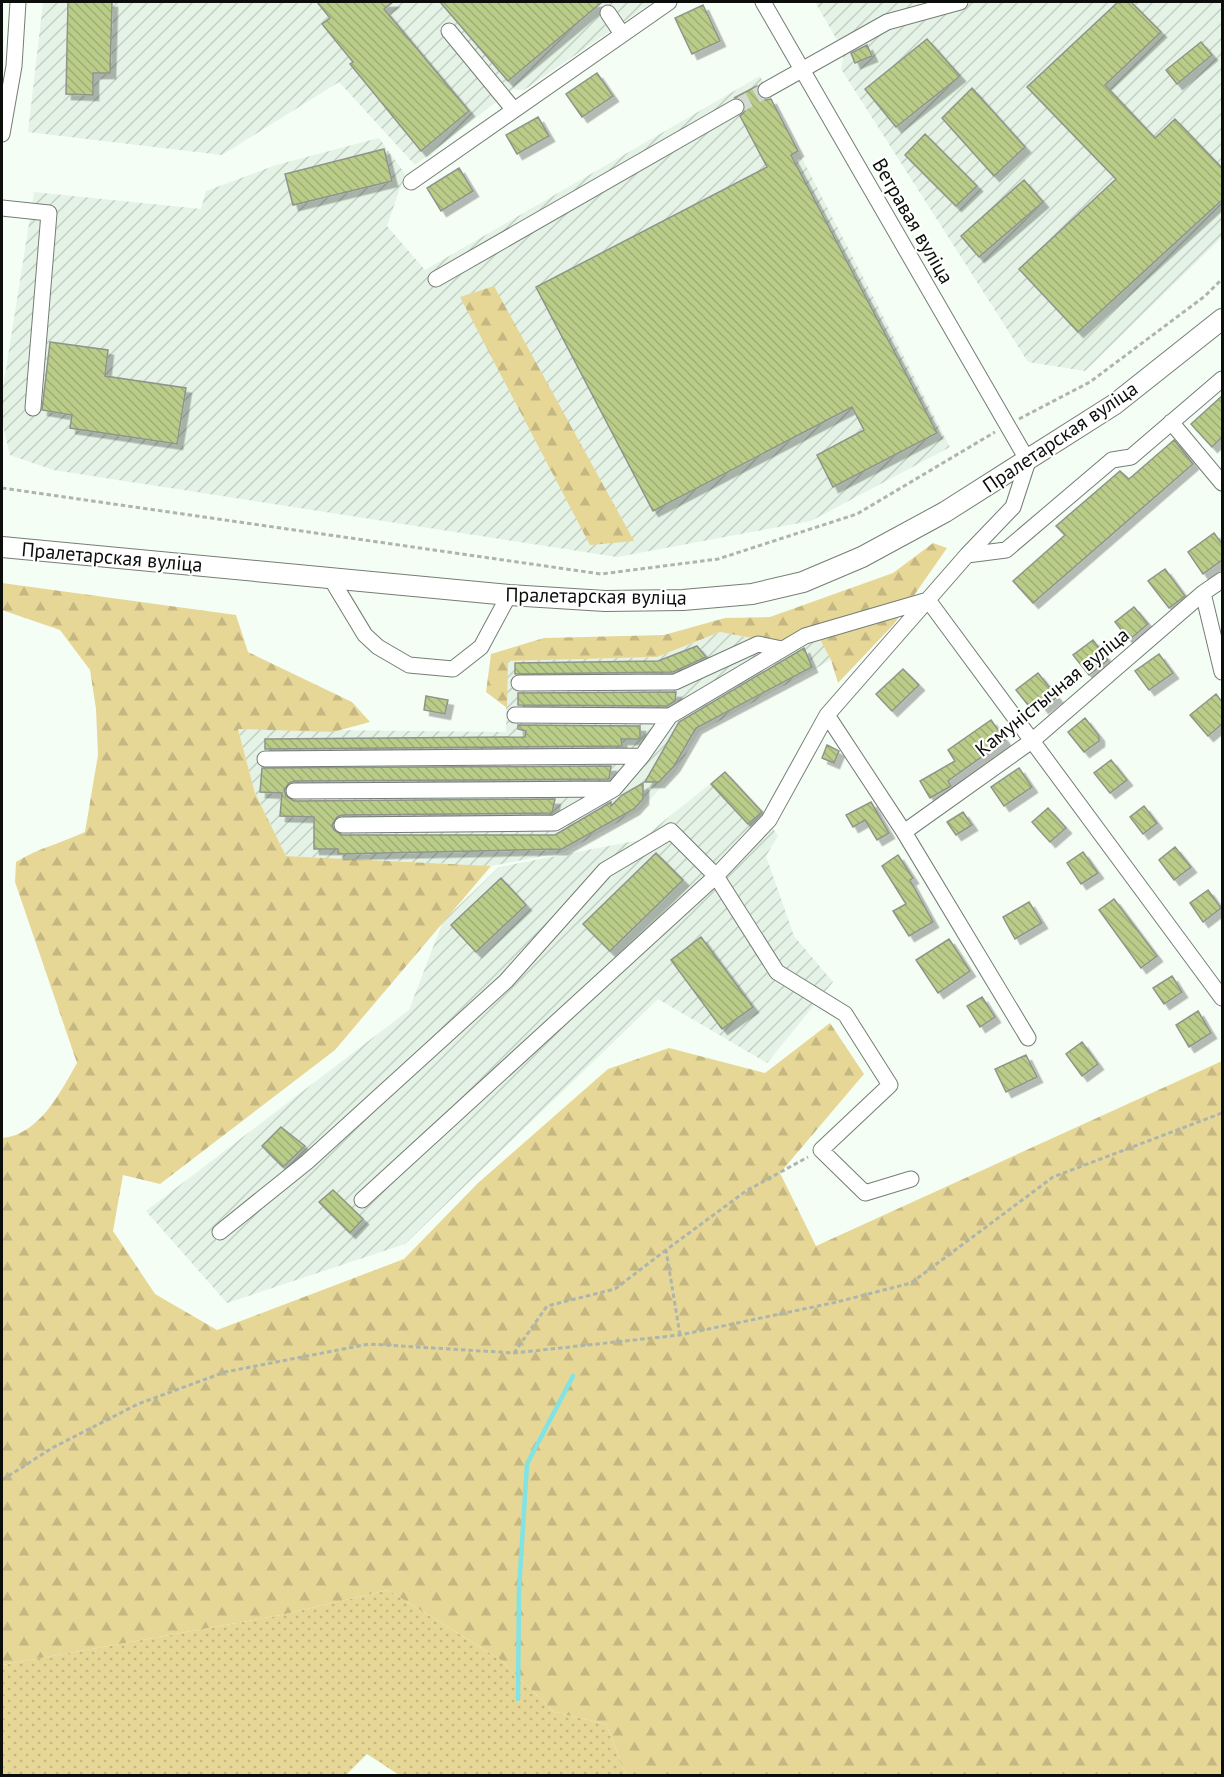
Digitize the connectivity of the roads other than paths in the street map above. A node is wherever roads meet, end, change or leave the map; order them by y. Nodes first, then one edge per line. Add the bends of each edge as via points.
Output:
1 (18, 2) edge
2 (669, 2) edge
3 (763, 2) edge
4 (960, 2) edge
5 (608, 13) dead end
6 (449, 31) dead end
7 (622, 34) junction
8 (801, 70) junction
9 (766, 90) tunnel mouth
10 (736, 107) tunnel mouth
11 (514, 110) junction
12 (2, 134) edge
13 (411, 182) dead end
14 (2, 207) edge
15 (436, 279) dead end
16 (1222, 319) edge
17 (1222, 379) edge
18 (33, 408) dead end
19 (1171, 422) junction
20 (1028, 460) junction
21 (1222, 483) edge
22 (2, 547) edge
23 (967, 555) junction
24 (330, 577) junction
25 (1222, 580) edge
26 (1203, 593) junction
27 (509, 595) junction
28 (928, 600) junction
29 (782, 649) junction
30 (1222, 672) edge
31 (519, 683) dead end
32 (516, 715) dead end
33 (827, 715) junction
34 (670, 716) junction
35 (1033, 740) junction
36 (642, 756) junction
37 (265, 759) dead end
38 (614, 789) junction
39 (294, 791) dead end
40 (342, 825) dead end
41 (904, 832) junction
42 (716, 876) junction
43 (1222, 998) edge
44 (1028, 1038) dead end
45 (911, 1179) dead end
46 (362, 1200) dead end
47 (220, 1232) dead end

1 - 12 street via 14,66
2 - 7 street
3 - 8 street, Ветравая вуліца
4 - 8 street via 887,22
5 - 7 street
6 - 11 street
7 - 11 street
8 - 9 street
8 - 20 street, Ветравая вуліца
10 - 15 street
11 - 13 street
14 - 18 street via 49,213
16 - 20 main road, Пралетарская вуліца via 1115,404
17 - 19 street
19 - 21 street
19 - 23 street via 1131,457 1112,459 1006,550
20 - 23 street via 1013,507
20 - 27 main road, Пралетарская вуліца via 945,512 862,557 803,582 752,594 683,600 605,601
22 - 24 main road, Пралетарская вуліца
23 - 28 street
24 - 27 main road, Пралетарская вуліца
24 - 27 street via 365,635 409,665 453,669 481,647
25 - 26 street, Камуністычная вуліца
26 - 30 street
26 - 35 street, Камуністычная вуліца
28 - 29 street via 805,636
28 - 33 street
28 - 35 street
29 - 31 street via 758,644 675,682
29 - 34 street
32 - 34 street
33 - 41 street
33 - 42 street via 769,820
34 - 36 street
35 - 41 street, Камуністычная вуліца
35 - 43 street
36 - 37 street
36 - 38 street
38 - 39 street
38 - 40 street via 555,823
41 - 44 street
42 - 45 street via 777,972 845,1014 890,1085 821,1150 865,1193
42 - 46 street
42 - 47 street via 671,831 605,870 506,981 307,1162

